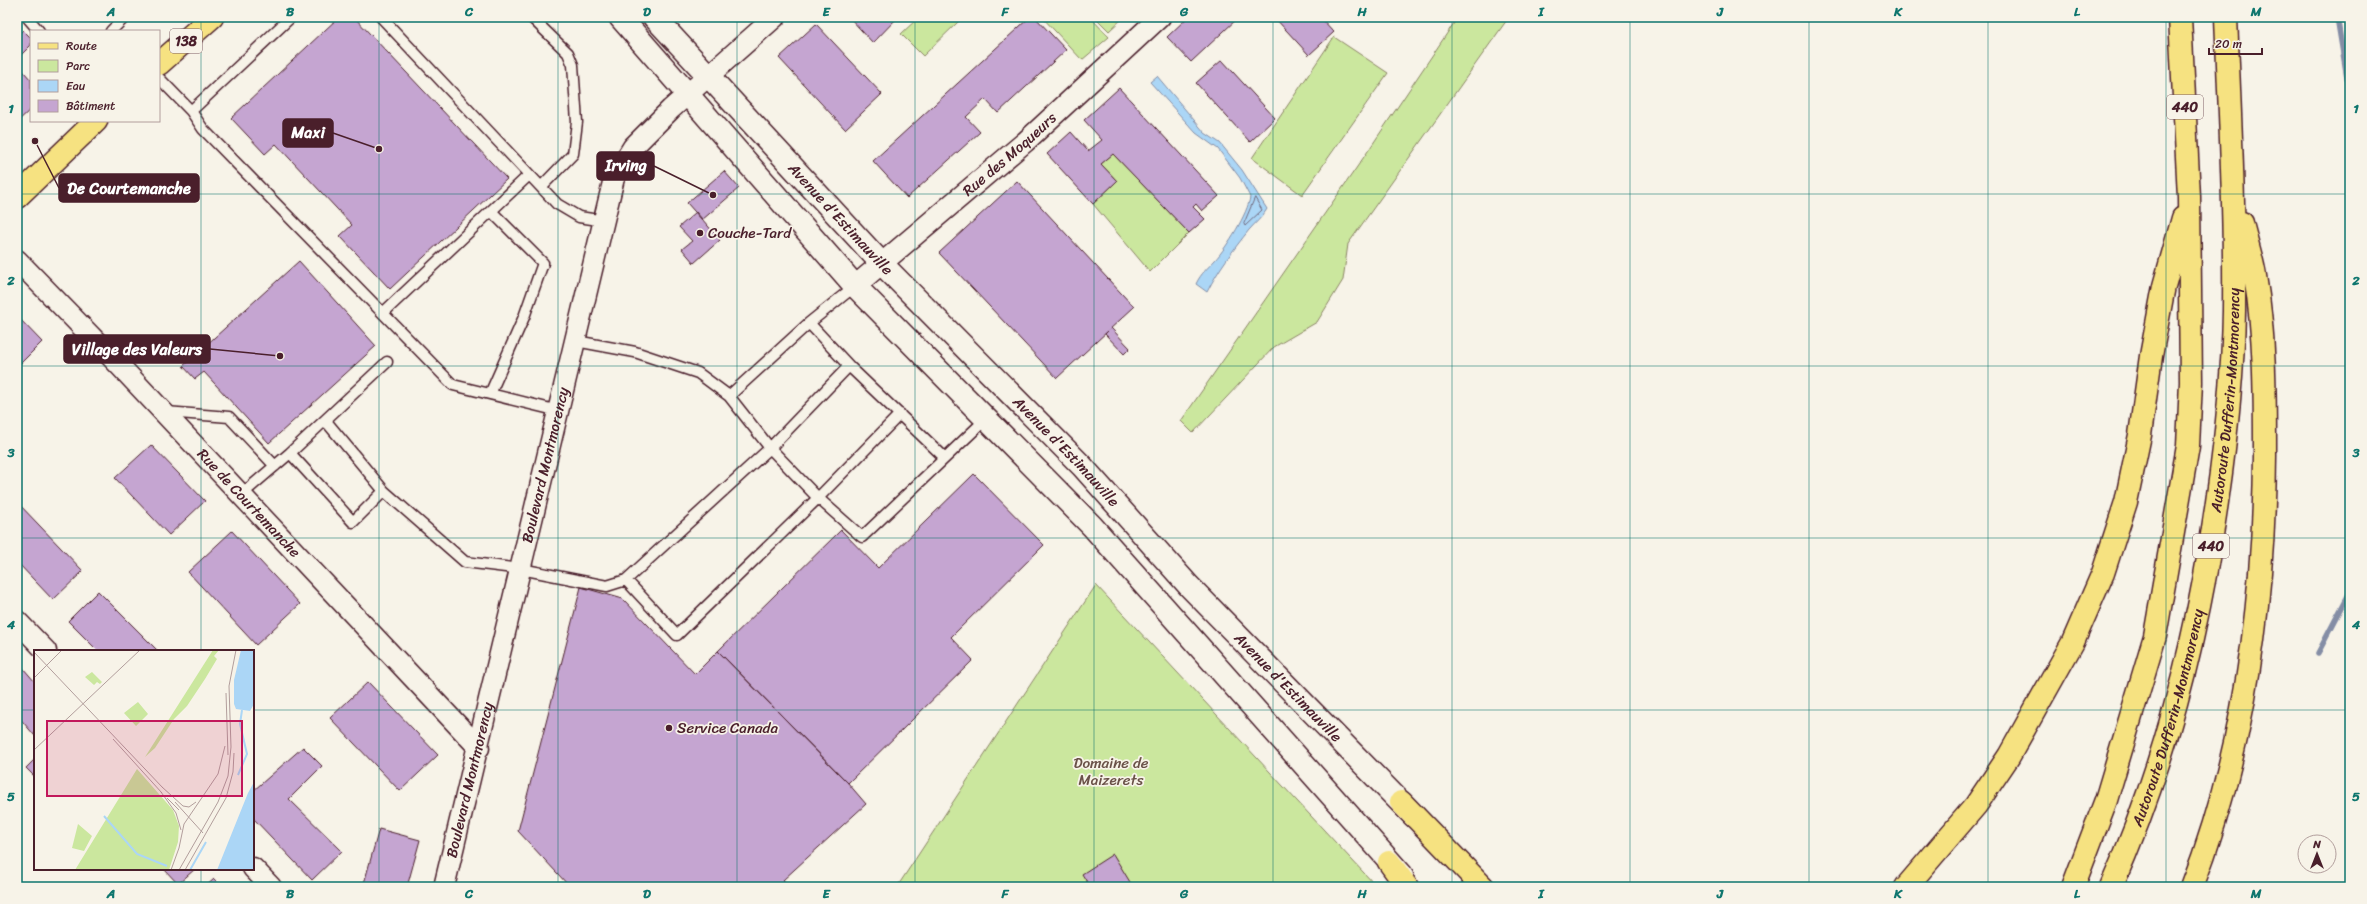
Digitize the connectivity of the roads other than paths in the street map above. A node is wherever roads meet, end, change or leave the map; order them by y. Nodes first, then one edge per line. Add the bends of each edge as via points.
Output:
1 (27, 17) edge
2 (125, 17) edge
3 (212, 17) edge
4 (291, 17) edge
5 (381, 17) edge
6 (532, 17) edge
7 (620, 17) edge
8 (654, 17) edge
9 (775, 17) edge
10 (1160, 17) edge
11 (2180, 17) edge
12 (2226, 17) edge
13 (38, 30) edge
14 (112, 30) edge
15 (160, 63) edge
16 (708, 76) junction
17 (160, 79) edge
18 (687, 93) junction
19 (191, 111) junction
20 (95, 122) edge
21 (529, 175) junction
22 (541, 187) junction
23 (2234, 191) junction
24 (17, 197) edge
25 (2190, 197) junction
26 (491, 212) junction
27 (605, 221) junction
28 (17, 260) edge
29 (883, 265) junction
30 (855, 286) junction
31 (383, 313) junction
32 (809, 323) junction
33 (576, 341) junction
34 (387, 362) dead end
35 (849, 366) junction
36 (490, 394) junction
37 (729, 396) junction
38 (560, 411) junction
39 (163, 412) junction
40 (900, 414) junction
41 (986, 419) junction
42 (325, 420) junction
43 (770, 448) junction
44 (290, 453) junction
45 (945, 458) junction
46 (274, 466) junction
47 (384, 491) junction
48 (241, 495) junction
49 (818, 498) junction
50 (521, 569) junction
51 (626, 580) junction
52 (17, 621) edge
53 (45, 650) edge
54 (479, 748) junction
55 (1401, 802) junction
56 (1390, 862) junction
57 (254, 869) edge
58 (271, 887) edge
59 (444, 887) edge
60 (1407, 887) edge
61 (1414, 887) edge
62 (1476, 887) edge
63 (1483, 887) edge
64 (1906, 887) edge
65 (2073, 887) edge
66 (2111, 887) edge
67 (2192, 887) edge

1 - 13 lane
2 - 14 lane
3 - 15 main road, 138
4 - 19 lane
5 - 21 lane
6 - 22 lane via 568,53 573,66 577,122 574,154
7 - 18 main road, Avenue d'Estimauville
8 - 16 main road, Avenue d'Estimauville
9 - 16 street, Boulevard Montmorency
10 - 29 street, Rue des Moqueurs via 1025,142
11 - 25 main road, 440
12 - 23 main road, Autoroute Dufferin-Montmorency / 440
16 - 18 street, Boulevard Montmorency
16 - 29 main road, Avenue d'Estimauville
17 - 19 lane
18 - 27 street, Boulevard Montmorency via 633,147 614,178
18 - 30 main road, Avenue d'Estimauville
19 - 31 lane via 203,129
20 - 24 main road
21 - 22 lane
21 - 26 lane
22 - 27 lane via 557,204 574,214
23 - 66 main road, Autoroute Dufferin-Montmorency / 440 via 2234,313 2230,389 2209,560 2189,661 2167,739 2145,805
23 - 67 main road via 2255,274 2258,298 2265,410 2264,516 2257,616 2233,753 2204,858
25 - 64 main road via 2164,286 2140,435 2126,502 2104,573 2073,642 2009,756 1976,805
25 - 65 main road, 440 via 2191,382 2188,439 2173,541 2155,636 2128,730 2106,800
26 - 31 lane
26 - 36 lane via 543,263 524,317
27 - 33 street, Boulevard Montmorency
28 - 39 street, Rue de Courtemanche
29 - 30 street, Rue des Moqueurs
29 - 55 main road, Avenue d'Estimauville via 1082,466 1189,586
30 - 32 lane
30 - 41 main road, Avenue d'Estimauville
31 - 36 lane via 453,385
32 - 35 lane
32 - 37 lane
33 - 37 lane via 635,352 698,373
33 - 38 street, Boulevard Montmorency
34 - 42 lane
35 - 40 lane
35 - 43 lane
36 - 38 lane
37 - 43 lane
38 - 50 street, Boulevard Montmorency
39 - 46 lane via 229,417
39 - 48 street, Rue de Courtemanche
40 - 45 lane
40 - 49 lane
41 - 45 lane
41 - 56 main road, Avenue d'Estimauville via 1092,526
42 - 44 lane
42 - 47 lane
43 - 49 lane
43 - 51 lane
44 - 46 lane
44 - 47 lane via 353,522
45 - 49 lane via 862,537
46 - 48 lane
47 - 50 lane via 465,562
48 - 54 street, Rue de Courtemanche
49 - 51 lane via 677,635
50 - 51 lane via 607,586
50 - 54 street, Boulevard Montmorency
52 - 53 street
54 - 59 street, Boulevard Montmorency
55 - 62 main road, Avenue d'Estimauville
55 - 63 main road
56 - 60 main road
56 - 61 main road, Avenue d'Estimauville
57 - 58 street

